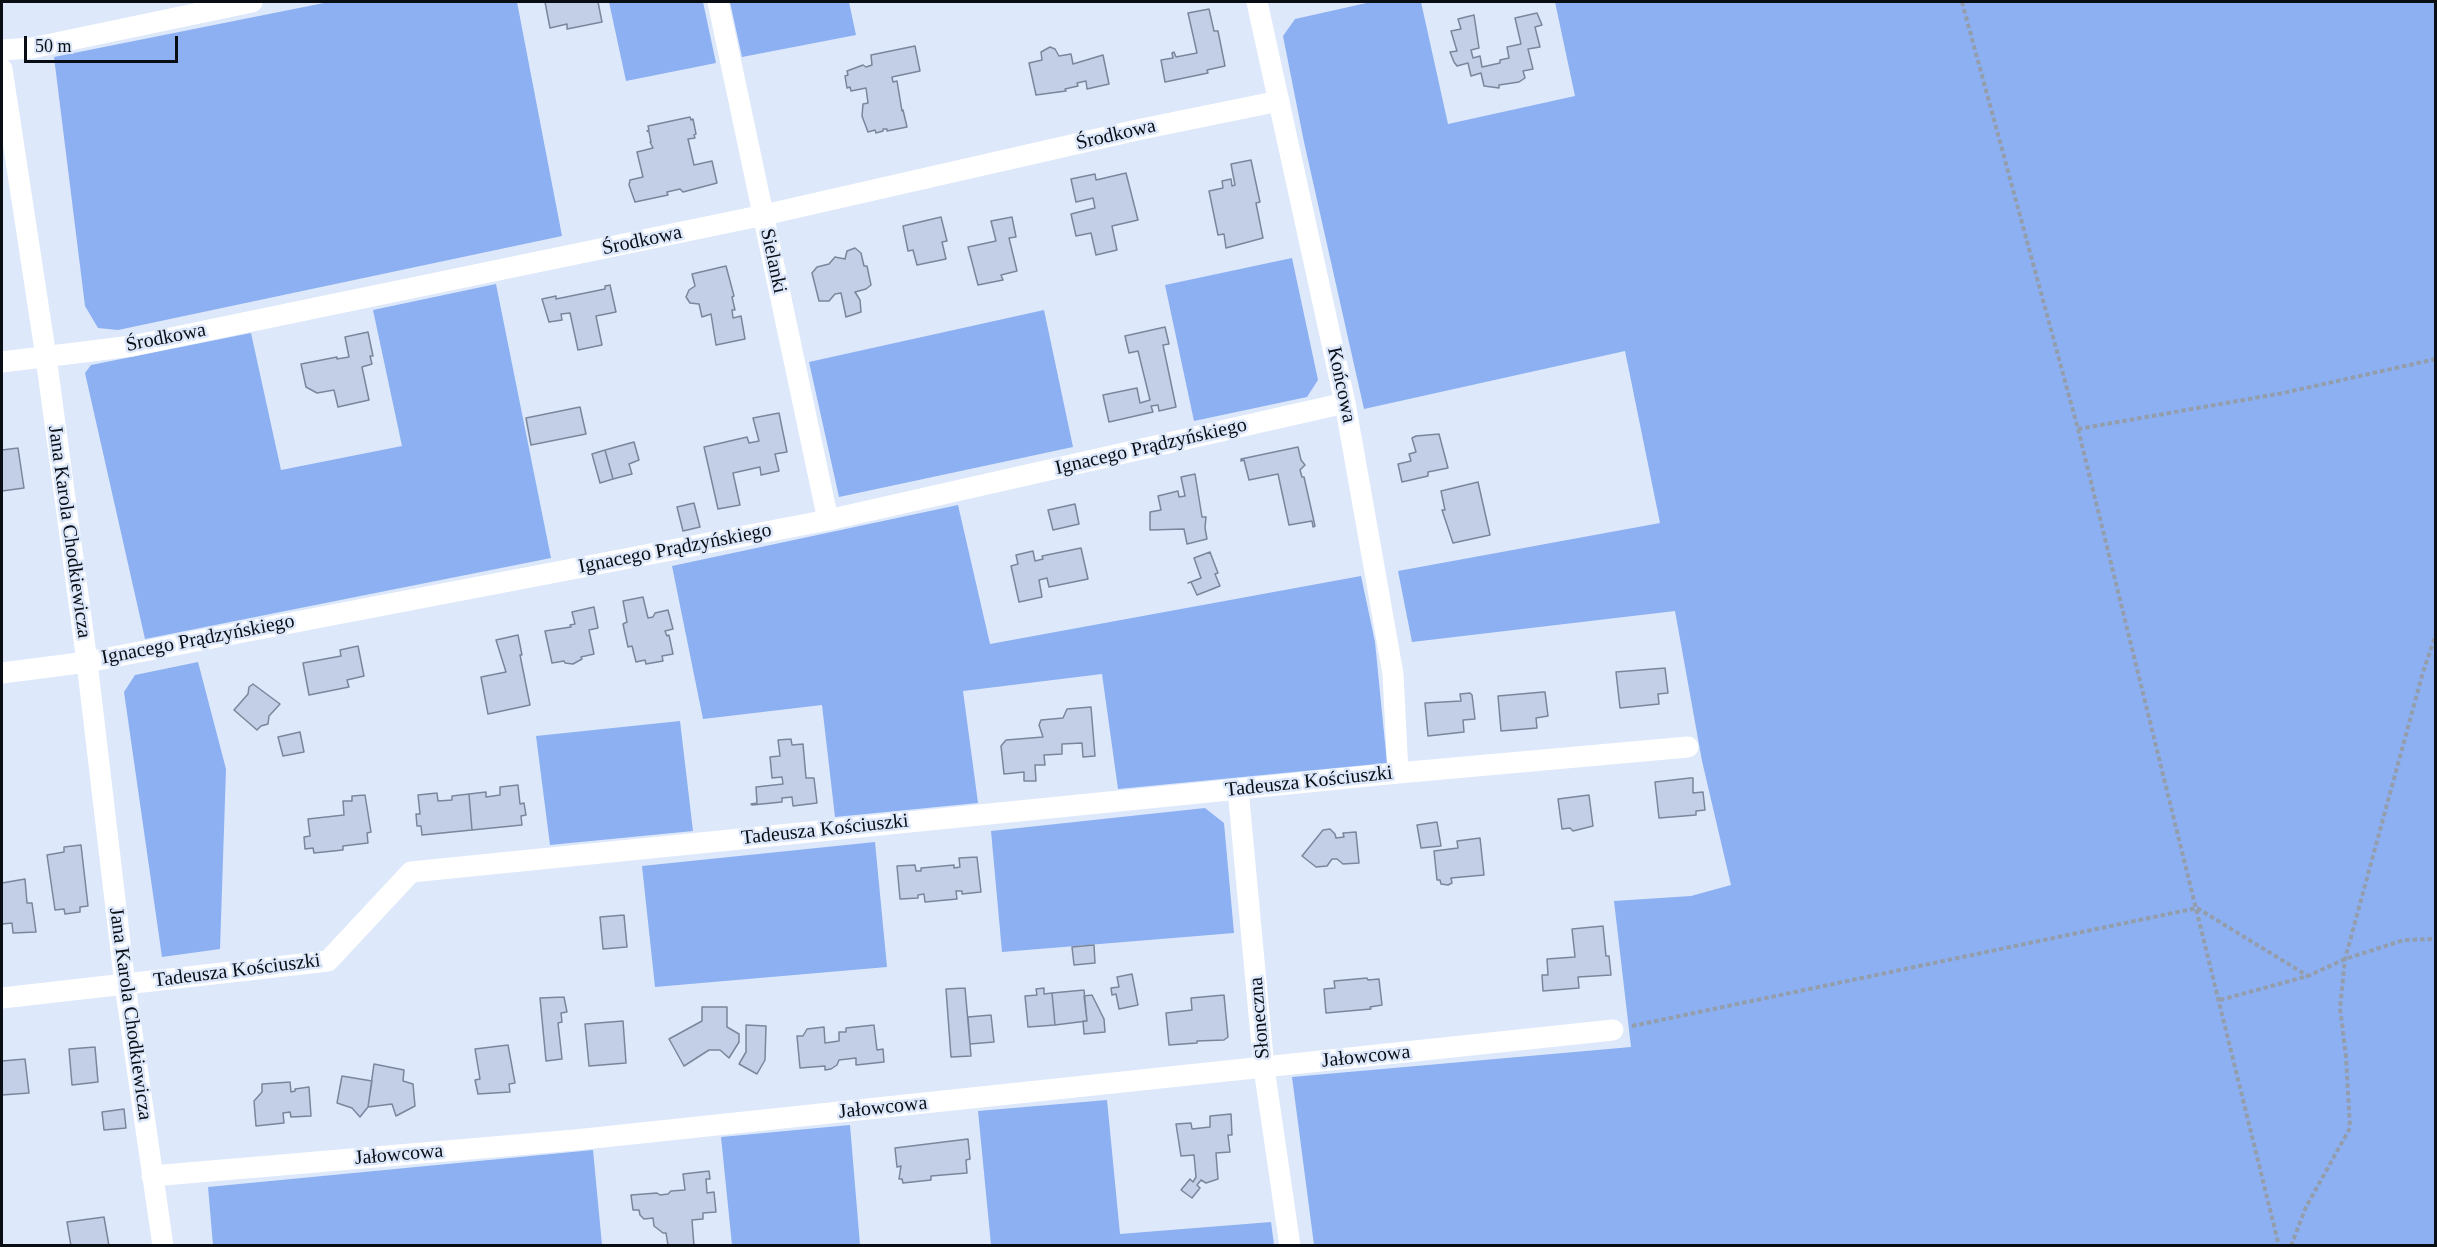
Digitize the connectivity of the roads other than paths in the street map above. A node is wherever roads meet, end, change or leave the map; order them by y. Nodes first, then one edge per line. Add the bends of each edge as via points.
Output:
1 (252, 2) edge
2 (718, 2) edge
3 (1257, 2) edge
4 (2, 50) edge
5 (2, 69) edge
6 (1279, 101) junction
7 (764, 215) junction
8 (46, 357) junction
9 (2, 362) edge
10 (1345, 403) junction
11 (828, 520) junction
12 (87, 662) junction
13 (2, 673) edge
14 (1688, 747) dead end
15 (1398, 774) junction
16 (1238, 789) junction
17 (125, 985) junction
18 (2, 998) edge
19 (1612, 1030) road end
20 (1264, 1068) junction
21 (152, 1176) junction
22 (163, 1245) edge
23 (1290, 1245) edge

1 - 4 street via 32,48
2 - 7 street, Sielanki
3 - 6 street, Końcowa
5 - 8 street, Jana Karola Chodkiewicza
6 - 7 street, Środkowa
6 - 10 street, Końcowa
7 - 8 street, Środkowa via 132,346
7 - 11 street, Sielanki
8 - 9 street, Środkowa
8 - 12 street, Jana Karola Chodkiewicza
10 - 11 street, Ignacego Prądzyńskiego
10 - 15 street, Końcowa via 1393,674
11 - 12 street, Ignacego Prądzyńskiego
12 - 13 street, Ignacego Prądzyńskiego
12 - 17 street, Jana Karola Chodkiewicza
14 - 15 street, Tadeusza Kościuszki
15 - 16 street, Tadeusza Kościuszki
16 - 17 street, Tadeusza Kościuszki via 411,872 328,961
16 - 20 street, Słoneczna
17 - 18 street, Tadeusza Kościuszki
17 - 21 street, Jana Karola Chodkiewicza
19 - 20 street, Jałowcowa
20 - 21 street, Jałowcowa via 575,1140
20 - 23 street, Słoneczna
21 - 22 street, Jana Karola Chodkiewicza

